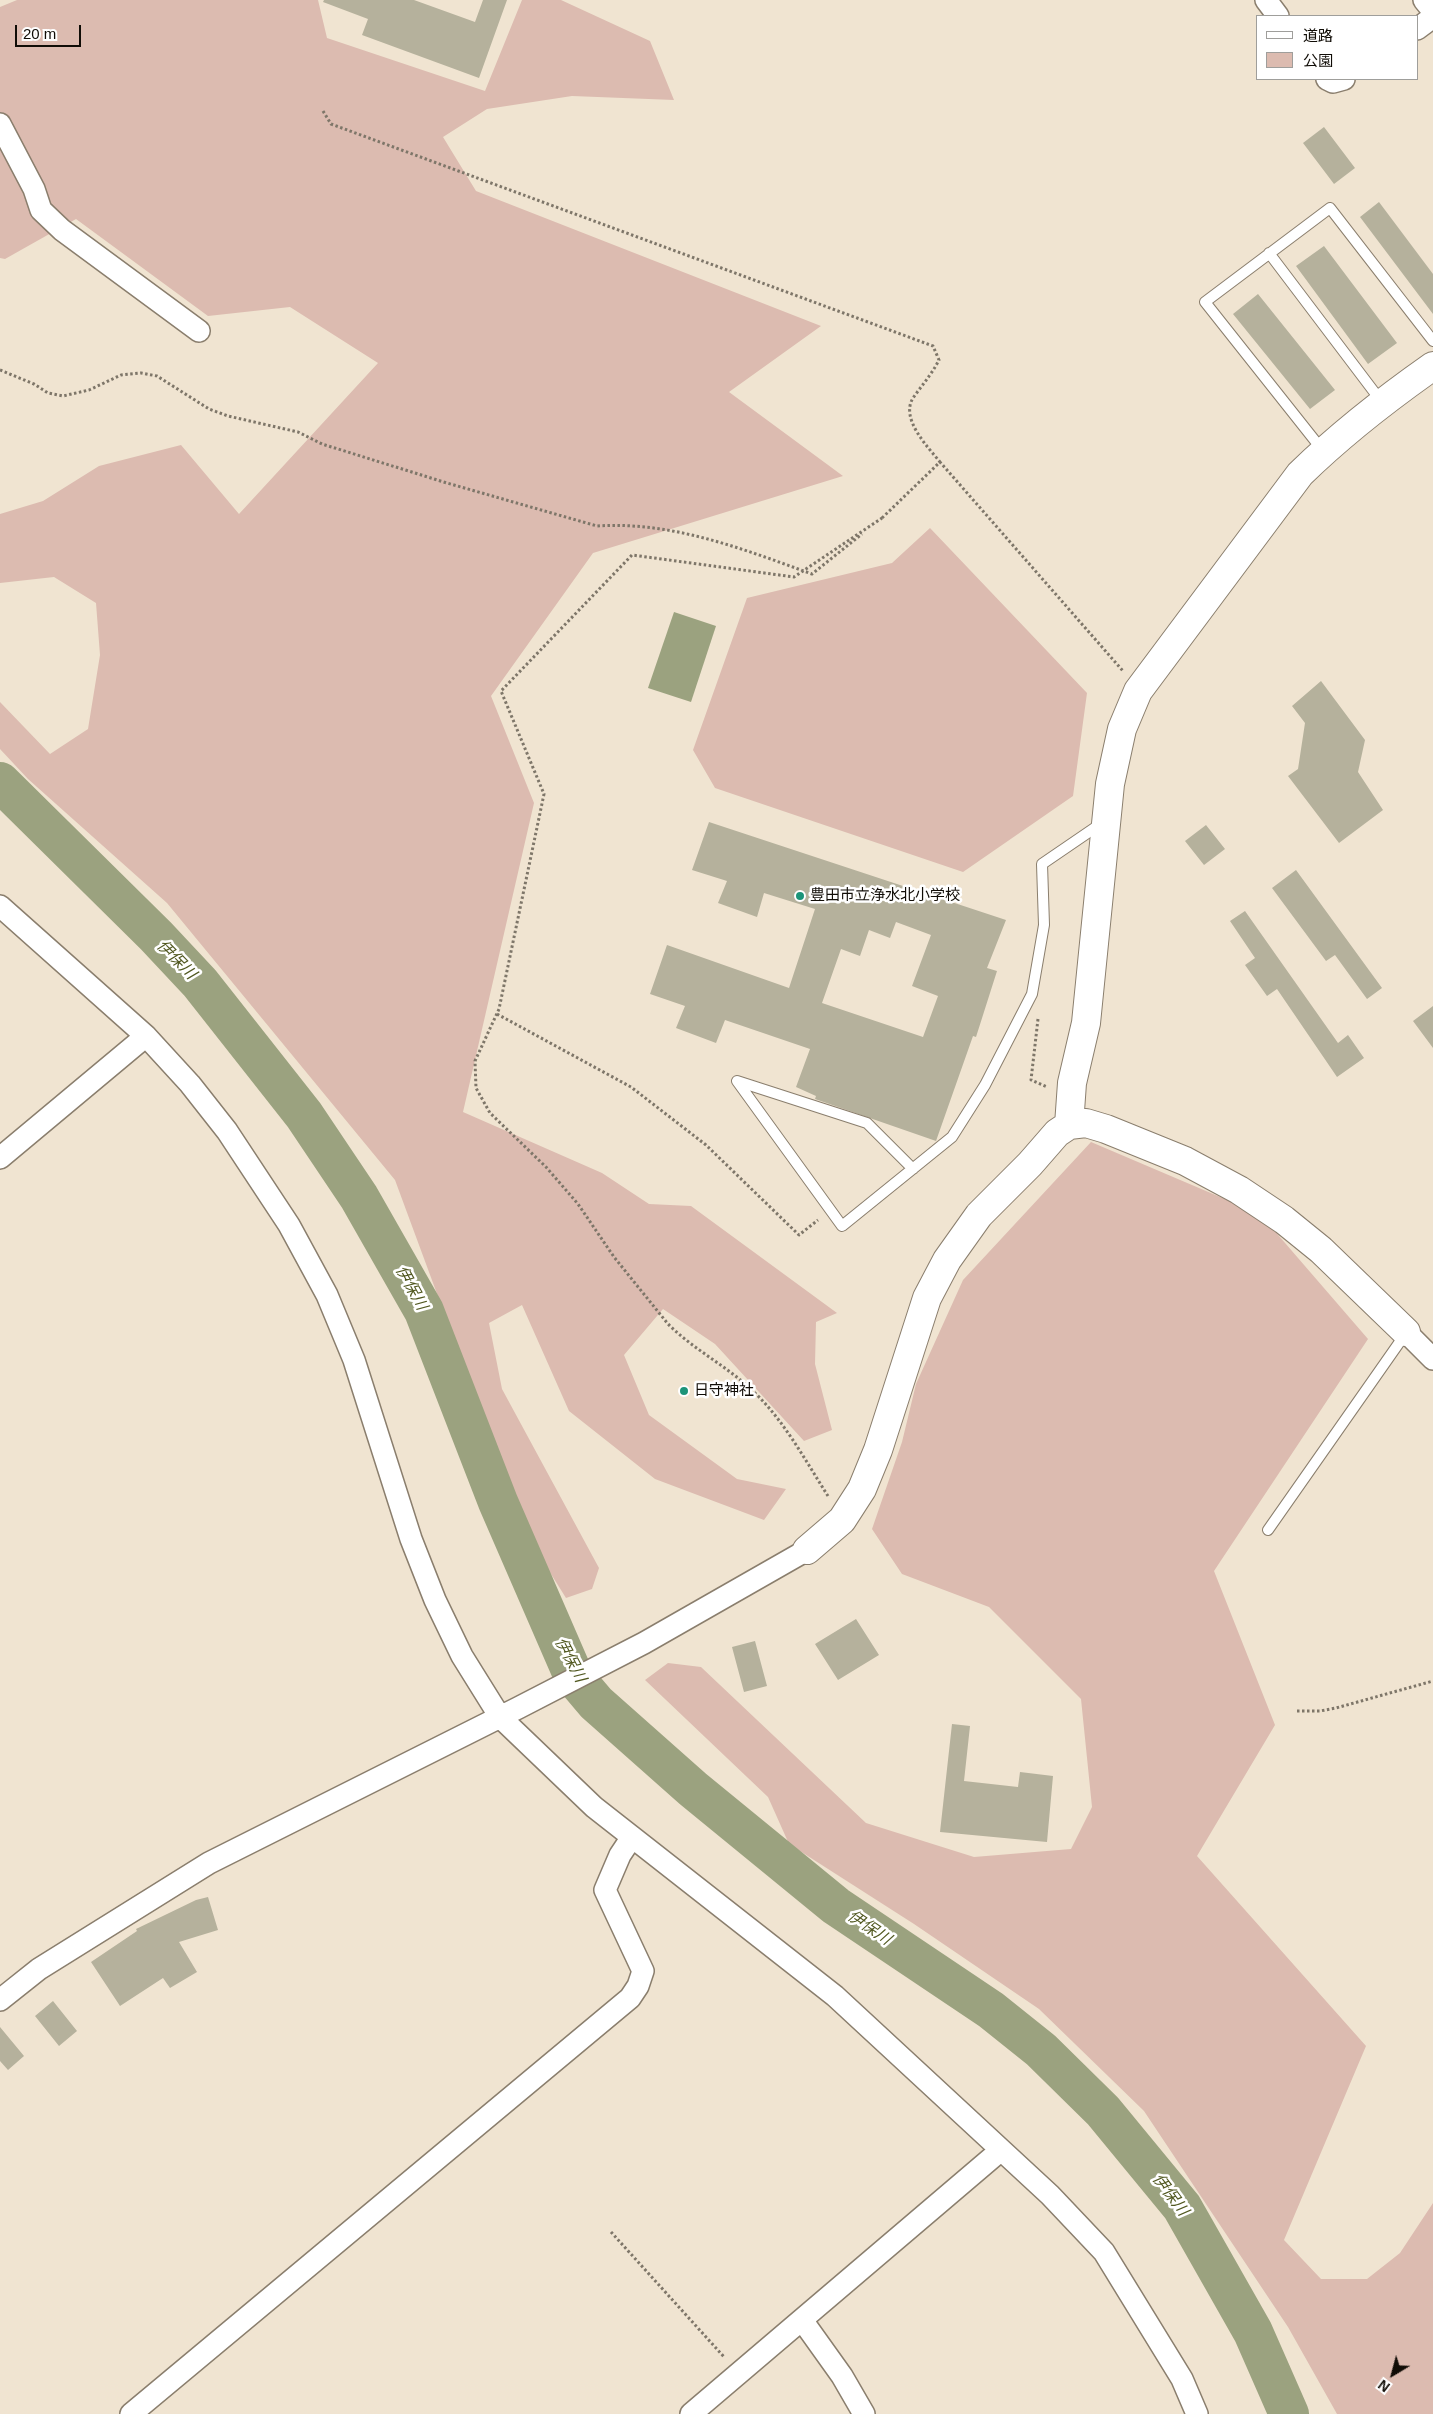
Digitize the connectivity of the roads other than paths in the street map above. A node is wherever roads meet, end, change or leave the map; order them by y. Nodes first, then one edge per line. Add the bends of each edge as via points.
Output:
1 (1266, 0) edge
2 (1424, 0) edge
3 (1433, 11) edge
4 (1277, 15) edge
5 (1433, 17) edge
6 (1418, 28) edge
7 (0, 124) edge
8 (1269, 252) junction
9 (200, 331) dead end
10 (1433, 341) edge
11 (1433, 366) edge
12 (1382, 402) junction
13 (1325, 449) junction
14 (1107, 820) junction
15 (0, 906) edge
16 (146, 1036) junction
17 (1069, 1125) junction
18 (0, 1158) edge
19 (913, 1169) junction
20 (1406, 1332) junction
21 (1433, 1359) edge
22 (1268, 1530) dead end
23 (807, 1550) joint
24 (509, 1713) junction
25 (632, 1837) junction
26 (0, 2000) edge
27 (1001, 2150) junction
28 (802, 2320) junction
29 (131, 2414) edge
30 (691, 2414) edge
31 (864, 2414) edge
32 (1197, 2414) edge

1 - 4 street
2 - 3 street
5 - 6 street
7 - 9 street via 34,189 41,210 62,230
8 - 10 lane via 1330,208
8 - 12 lane
8 - 13 lane via 1205,302 1316,442
11 - 12 street
12 - 13 street
13 - 14 street via 1289,486 1138,691 1122,729 1110,784
14 - 17 street via 1086,1024 1072,1083
14 - 19 lane via 1042,864 1044,925 1032,994 985,1085 952,1137
15 - 16 street
16 - 18 street
16 - 24 street via 228,1131 289,1225 327,1295 354,1360 411,1539 435,1600 462,1656
17 - 20 street via 1086,1123 1106,1129 1185,1161 1239,1190 1321,1250
17 - 23 street via 1057,1133 979,1215 947,1260 927,1298 878,1450 862,1489 842,1520
19 - 19 lane via 842,1226 737,1081 867,1123
20 - 21 street
20 - 22 lane
23 - 24 street via 644,1643
24 - 25 street via 594,1807
24 - 26 street via 209,1863 39,1969
25 - 27 street via 835,1996
25 - 29 street via 620,1855 605,1890 643,1970 630,1998
27 - 28 street
27 - 32 street via 1050,2195 1104,2252 1182,2379
28 - 30 street
28 - 31 street via 842,2376

